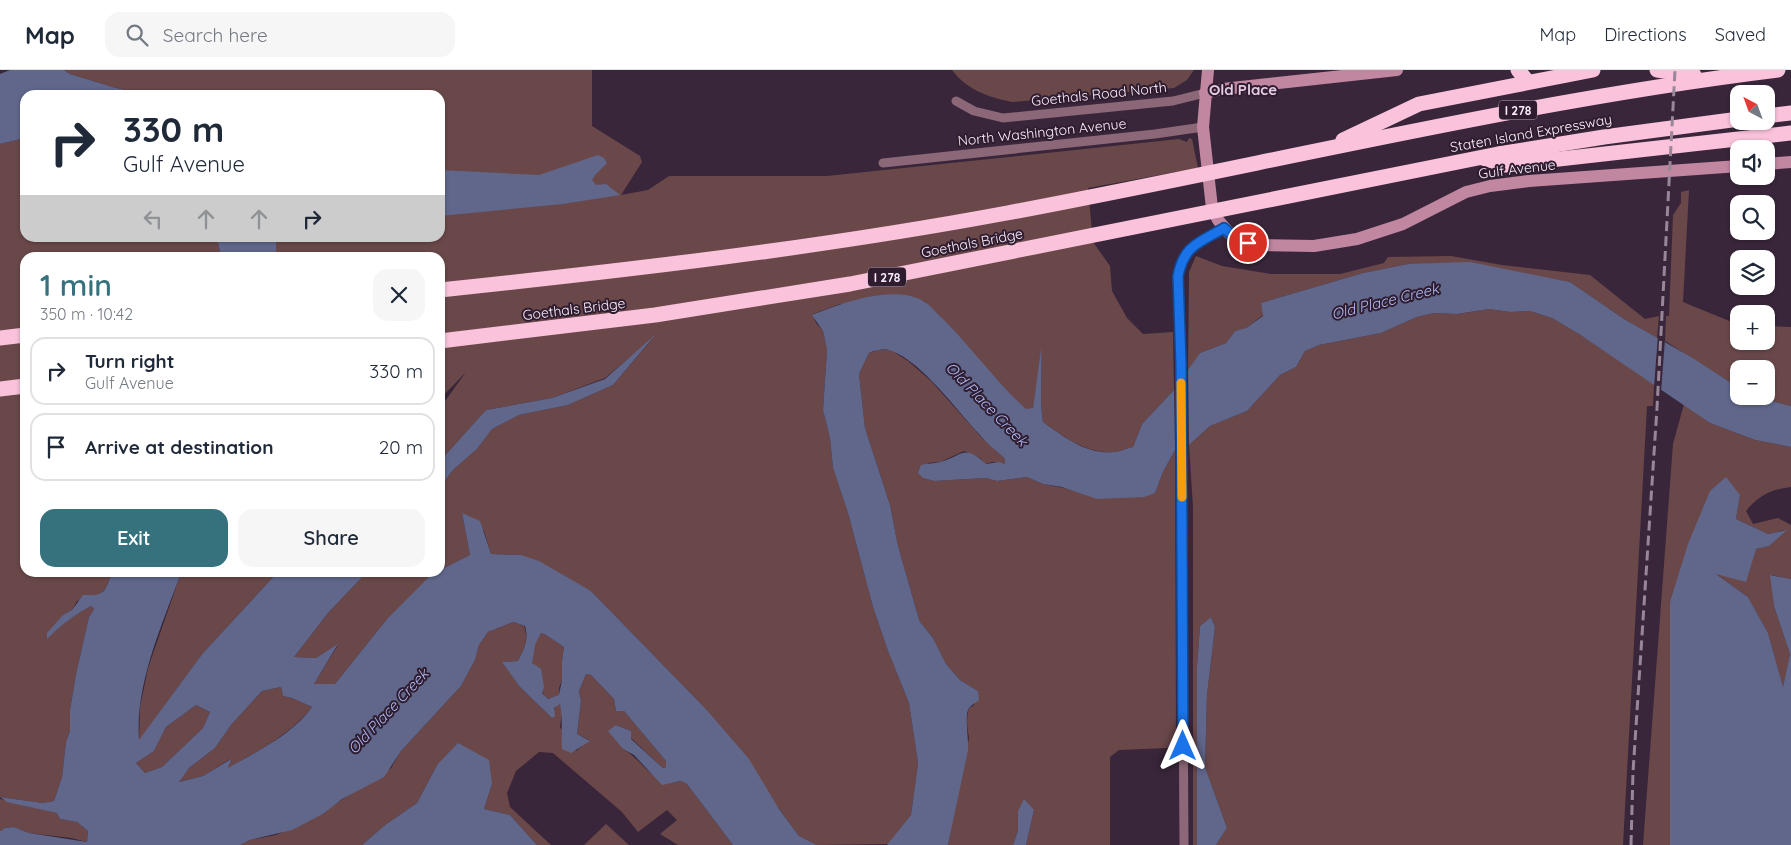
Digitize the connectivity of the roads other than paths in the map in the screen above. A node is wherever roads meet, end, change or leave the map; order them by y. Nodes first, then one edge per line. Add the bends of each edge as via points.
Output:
1 (1208, 70) edge
2 (1397, 70) edge
3 (1518, 70) edge
4 (1593, 70) edge
5 (1657, 70) edge
6 (1778, 70) edge
7 (1713, 78) junction
8 (1528, 82) junction
9 (1205, 94) junction
10 (956, 101) dead end
11 (1791, 113) edge
12 (1775, 115) edge
13 (1730, 120) edge
14 (1203, 127) junction
15 (1791, 133) edge
16 (1324, 150) junction
17 (1482, 158) junction
18 (1791, 162) edge
19 (883, 163) dead end
20 (1775, 163) edge
21 (1730, 167) edge
22 (1330, 188) joint
23 (1224, 228) junction
24 (445, 289) edge
25 (20, 336) edge
26 (0, 338) edge
27 (445, 341) edge
28 (20, 387) edge
29 (0, 389) edge
30 (1184, 845) edge

1 - 9 street
2 - 9 street, Goethals Road North via 1223,89
3 - 8 highway
4 - 8 highway
5 - 7 highway
6 - 7 highway, Staten Island Expressway / I 278
7 - 16 highway, Staten Island Expressway / I 278 via 1554,103
8 - 16 highway via 1419,104
9 - 10 street, Goethals Road North via 1173,101 1003,118 974,111
9 - 14 street
11 - 12 highway
13 - 17 highway, Staten Island Expressway / I 278
14 - 19 street, North Washington Avenue
14 - 23 street via 1212,208
15 - 17 highway via 1506,165
16 - 24 highway, Goethals Bridge / I 278 via 866,237 661,266
17 - 22 highway, Staten Island Expressway / I 278
18 - 20 street
21 - 23 street, Gulf Avenue via 1490,186 1454,197 1391,228 1328,245 1257,245 1235,238
22 - 27 highway, Goethals Bridge / I 278 via 850,284 646,316
23 - 30 street via 1187,251 1178,276
25 - 26 highway
28 - 29 highway

